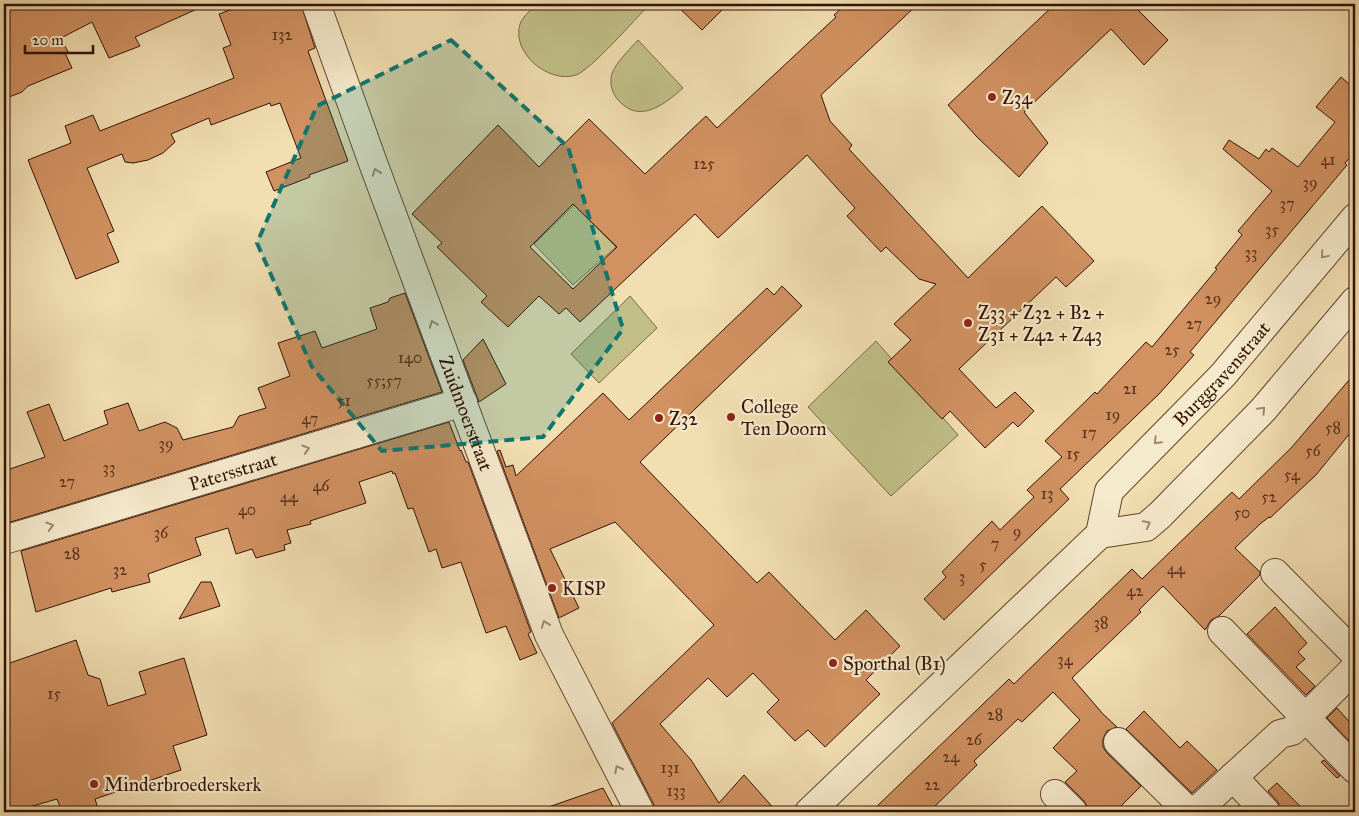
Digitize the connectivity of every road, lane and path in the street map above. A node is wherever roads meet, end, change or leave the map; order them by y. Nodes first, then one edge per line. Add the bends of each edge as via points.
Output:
1 (316, 4) edge
2 (1355, 218) edge
3 (1355, 301) edge
4 (463, 402) junction
5 (1100, 534) junction
6 (4, 540) edge
7 (1276, 573) dead end
8 (1222, 631) dead end
9 (1355, 654) edge
10 (1355, 668) edge
11 (1305, 717) junction
12 (1118, 742) dead end
13 (1355, 769) edge
14 (1233, 777) junction
15 (640, 812) edge
16 (808, 812) edge
17 (1189, 812) edge
18 (1195, 812) edge
19 (1266, 812) edge

4 -> 1 street, Zuidmoerstraat
2 -> 5 street, Burggravenstraat via 1223,375 1109,490
5 -> 3 street via 1146,527 1160,515 1263,410
6 -> 4 street, Patersstraat
15 -> 4 street, Zuidmoerstraat via 548,635
5 - 16 street
7 - 9 street
8 - 11 street
10 - 11 street
11 - 13 street
11 - 14 street via 1292,731 1280,734
12 - 17 street
14 - 18 street
14 - 19 street

